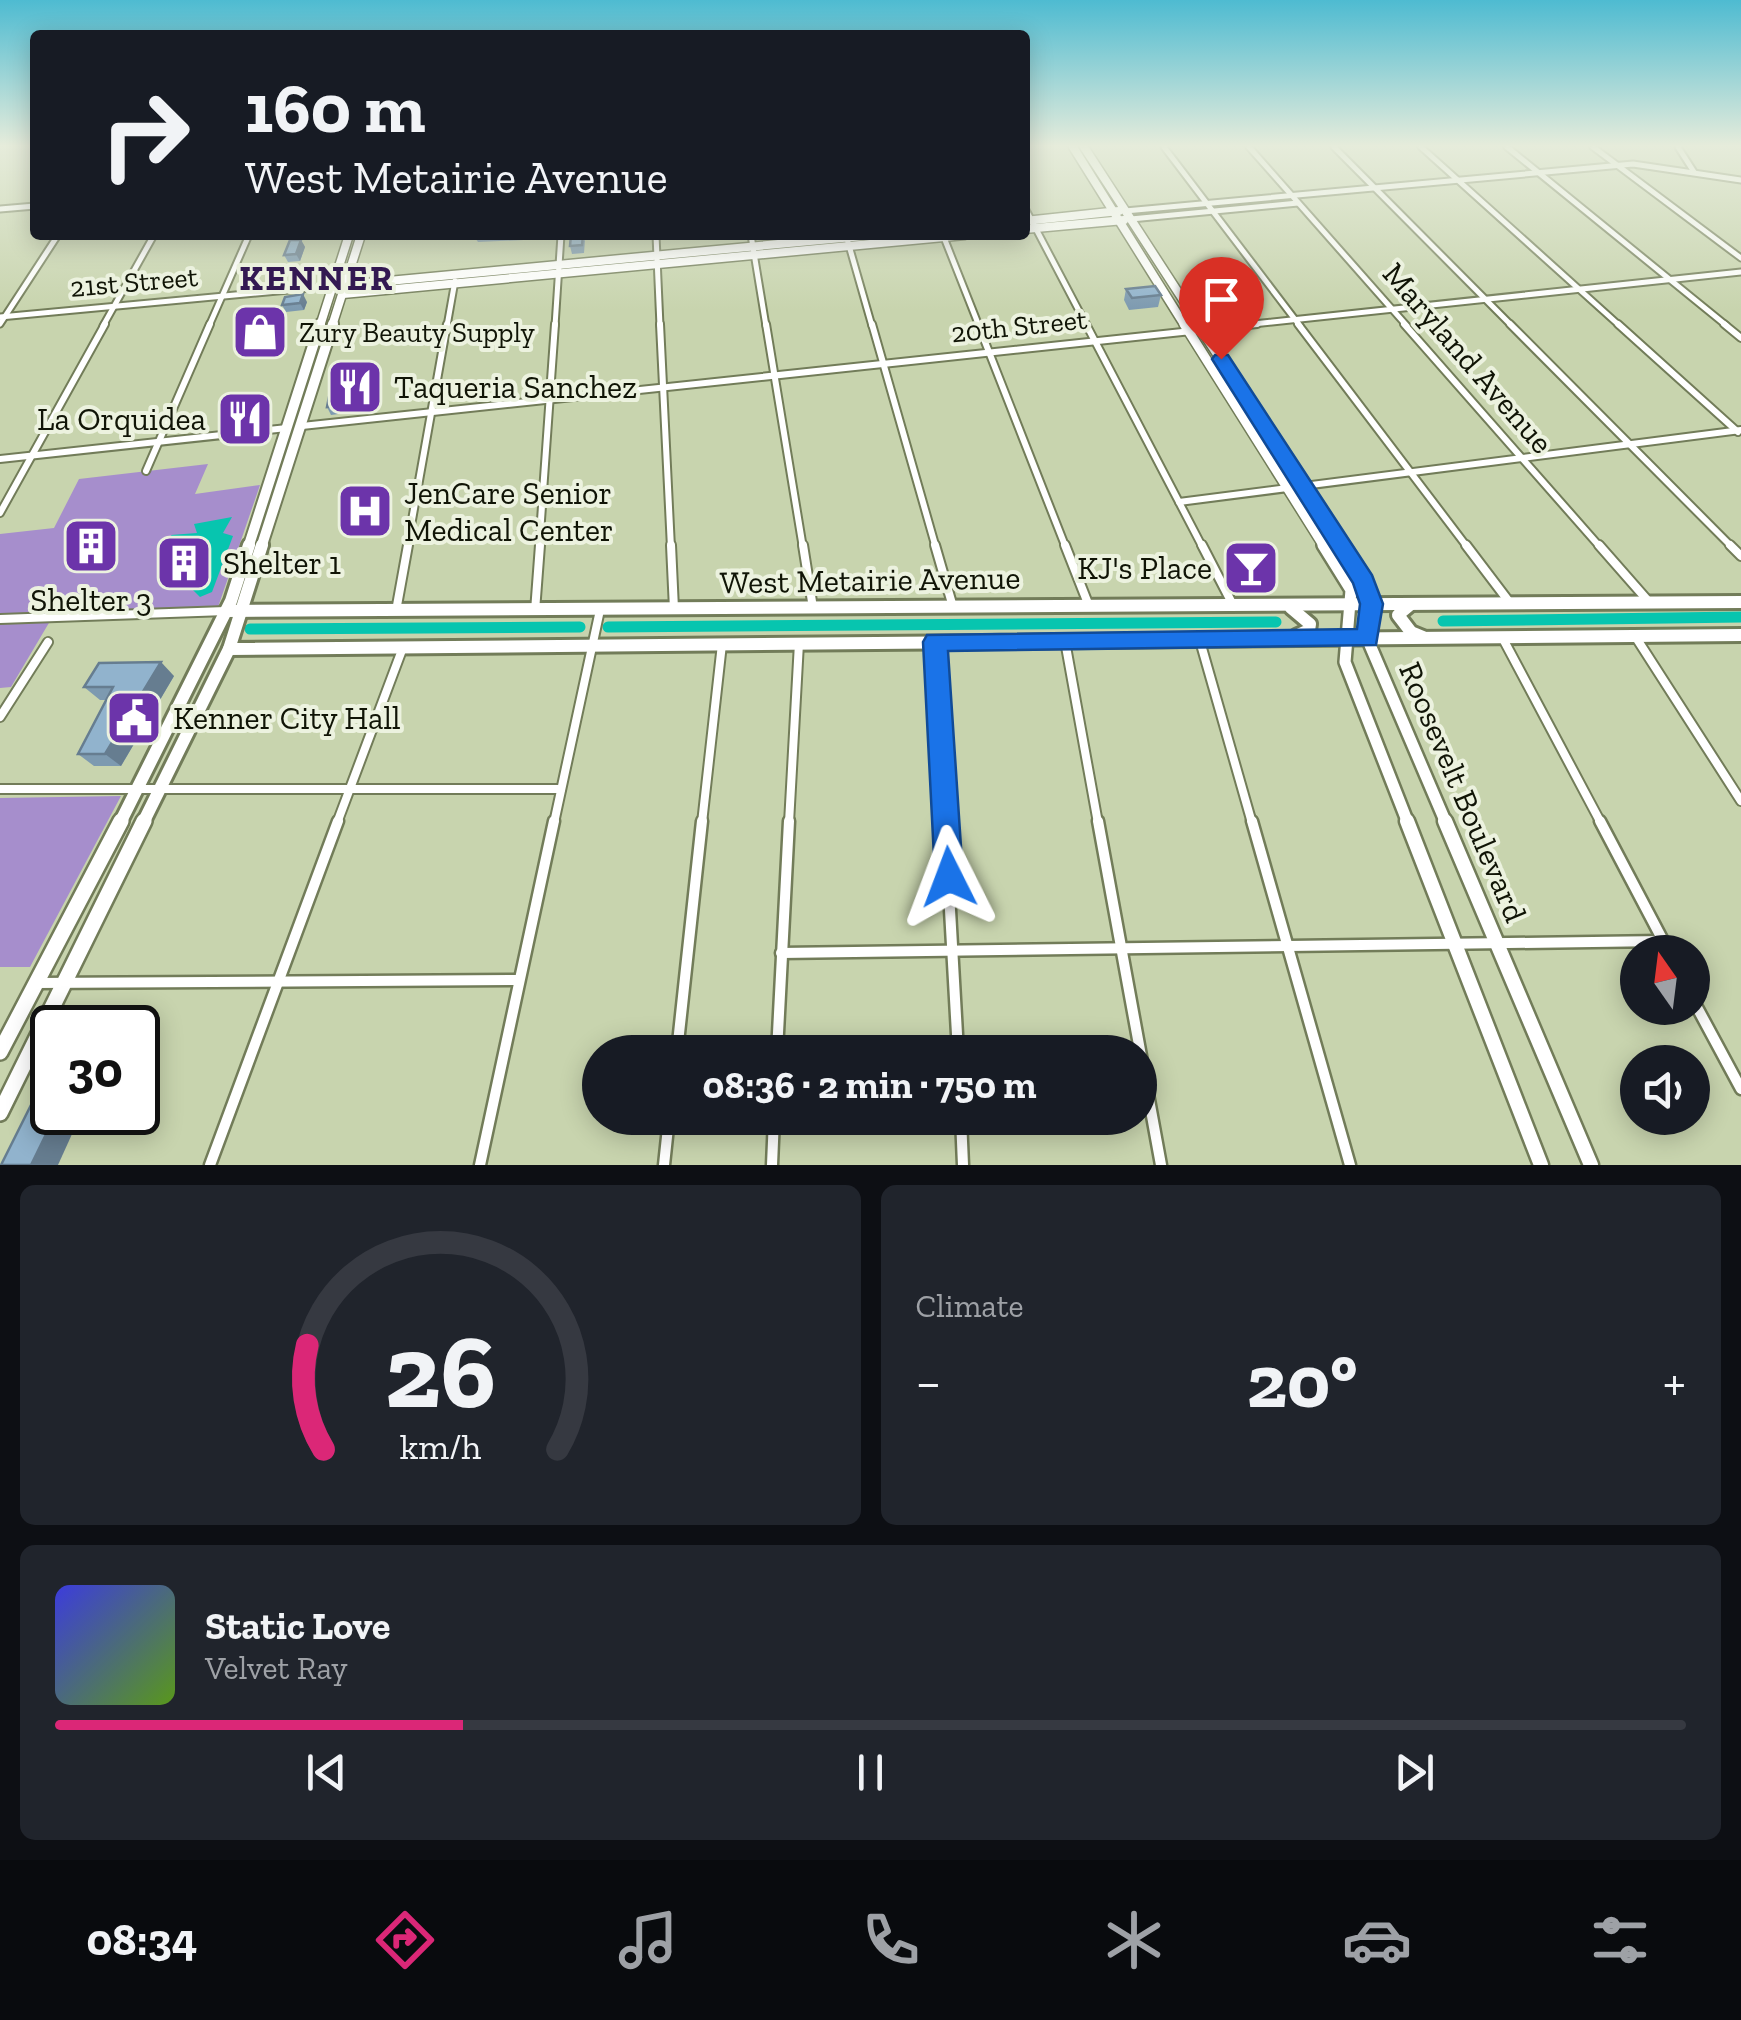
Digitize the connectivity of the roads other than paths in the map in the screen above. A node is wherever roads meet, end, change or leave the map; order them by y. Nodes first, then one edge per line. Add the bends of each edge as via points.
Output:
1 (1113, 201) edge
2 (1115, 201) edge
3 (1205, 201) edge
4 (1235, 201) edge
5 (1296, 201) edge
6 (1387, 201) edge
7 (1482, 201) edge
8 (1573, 201) edge
9 (1666, 201) edge
10 (1207, 204) junction
11 (1298, 204) junction
12 (30, 206) edge
13 (0, 209) edge
14 (1213, 211) junction
15 (1123, 215) junction
16 (1031, 223) edge
17 (55, 240) edge
18 (151, 240) edge
19 (247, 240) edge
20 (347, 240) edge
21 (359, 240) edge
22 (561, 240) edge
23 (656, 240) edge
24 (751, 240) edge
25 (848, 240) edge
26 (946, 240) edge
27 (754, 251) junction
28 (1741, 258) edge
29 (657, 260) junction
30 (559, 269) junction
31 (337, 272) junction
32 (1741, 272) edge
33 (1666, 278) junction
34 (455, 279) junction
35 (332, 286) junction
36 (1578, 288) junction
37 (344, 289) junction
38 (222, 296) junction
39 (1484, 298) junction
40 (116, 306) junction
41 (1391, 308) junction
42 (1294, 318) junction
43 (2, 319) edge
44 (1202, 329) junction
45 (1188, 330) junction
46 (1741, 338) edge
47 (1094, 340) junction
48 (990, 352) junction
49 (882, 363) junction
50 (774, 375) junction
51 (664, 387) junction
52 (550, 399) junction
53 (293, 410) junction
54 (434, 411) junction
55 (302, 426) junction
56 (287, 428) junction
57 (1739, 431) edge
58 (159, 442) junction
59 (1630, 444) junction
60 (293, 454) junction
61 (32, 456) junction
62 (1523, 458) junction
63 (0, 460) edge
64 (146, 471) dead end
65 (1412, 472) junction
66 (1302, 486) junction
67 (1287, 488) junction
68 (1180, 502) junction
69 (0, 513) edge
70 (1741, 556) edge
71 (1649, 602) junction
72 (1741, 602) edge
73 (1414, 603) junction
74 (1510, 603) junction
75 (1233, 604) junction
76 (1276, 604) junction
77 (1352, 604) junction
78 (1371, 604) junction
79 (1089, 606) junction
80 (953, 607) junction
81 (813, 608) junction
82 (674, 609) junction
83 (243, 610) junction
84 (534, 610) junction
85 (600, 610) junction
86 (226, 611) junction
87 (396, 612) junction
88 (0, 619) edge
89 (216, 634) junction
90 (1741, 634) edge
91 (1634, 636) junction
92 (1502, 637) junction
93 (1368, 638) junction
94 (1426, 638) junction
95 (1282, 639) junction
96 (1343, 639) junction
97 (1199, 640) junction
98 (1065, 641) junction
99 (48, 642) dead end
100 (935, 642) junction
101 (799, 643) junction
102 (722, 644) junction
103 (591, 646) junction
104 (229, 648) junction
105 (402, 650) junction
106 (0, 717) edge
107 (188, 734) junction
108 (166, 736) junction
109 (139, 787) junction
110 (0, 788) edge
111 (162, 788) junction
112 (349, 788) junction
113 (561, 788) junction
114 (1741, 800) edge
115 (1659, 935) edge
116 (1620, 941) edge
117 (1499, 945) junction
118 (1454, 946) junction
119 (1122, 950) junction
120 (1288, 950) junction
121 (953, 951) junction
122 (781, 952) junction
123 (518, 980) junction
124 (278, 981) junction
125 (36, 983) junction
126 (66, 983) junction
127 (1707, 1025) edge
128 (679, 1035) edge
129 (778, 1035) edge
130 (957, 1035) edge
131 (0, 1052) edge
132 (1741, 1089) edge
133 (0, 1113) edge
134 (668, 1135) edge
135 (773, 1135) edge
136 (962, 1135) edge
137 (210, 1165) edge
138 (480, 1165) edge
139 (664, 1165) edge
140 (772, 1165) edge
141 (963, 1165) edge
142 (1161, 1165) edge
143 (1350, 1165) edge
144 (1540, 1165) edge
145 (1590, 1165) edge

1 - 15 street
2 - 15 street
3 - 10 street
4 - 10 street
5 - 11 street, Maryland Avenue
6 - 39 street
7 - 36 street
8 - 33 street
9 - 28 street
10 - 14 street
10 - 15 street
11 - 14 street
11 - 41 street, Maryland Avenue
12 - 13 street
14 - 15 street
14 - 42 street
15 - 16 street
15 - 44 street
15 - 45 street
16 - 47 street
17 - 43 street
18 - 40 street
19 - 38 street
20 - 31 main road
21 - 37 main road
22 - 30 street
23 - 29 street
24 - 27 street
25 - 27 street
25 - 49 street
26 - 48 street
27 - 29 street
27 - 50 street
29 - 30 street
29 - 51 street
30 - 34 street
30 - 52 street
31 - 35 main road
31 - 37 main road via 337,292
32 - 33 street, 20th Street
33 - 36 street, 20th Street
33 - 46 street
34 - 37 street
34 - 54 street
35 - 38 street, 21st Street
35 - 53 main road
36 - 39 street, 20th Street
36 - 57 street
37 - 55 main road
38 - 40 street, 21st Street
38 - 58 street
39 - 41 street, 20th Street
39 - 59 street
40 - 43 street, 21st Street
40 - 61 street
41 - 42 street, 20th Street
41 - 62 street, Maryland Avenue
42 - 44 street, 20th Street
42 - 65 street
44 - 45 street, 20th Street
44 - 66 street
45 - 47 street, 20th Street
45 - 67 street
47 - 48 street, 20th Street
47 - 68 street
48 - 49 street, 20th Street
48 - 79 street
49 - 50 street, 20th Street
49 - 80 street
50 - 51 street, 20th Street
50 - 81 street
51 - 52 street, 20th Street
51 - 82 street
52 - 54 street, 20th Street
52 - 84 street
53 - 55 main road
53 - 56 main road
54 - 55 street, 20th Street
54 - 87 street
55 - 60 main road
56 - 58 street
56 - 60 main road
56 - 86 main road
57 - 59 street
58 - 61 street
58 - 64 street
59 - 62 street
59 - 70 street
60 - 83 main road
61 - 63 street
61 - 69 street
62 - 65 street
62 - 71 street, Maryland Avenue
65 - 66 street
65 - 74 street
66 - 67 street
66 - 78 street via 1364,581
67 - 68 street
67 - 77 street via 1348,584
68 - 75 street
71 - 72 main road, West Metairie Avenue
71 - 74 main road, West Metairie Avenue
73 - 74 main road, West Metairie Avenue
73 - 78 main road, West Metairie Avenue
73 - 94 main road via 1398,615
75 - 76 main road, West Metairie Avenue
75 - 79 main road, West Metairie Avenue
76 - 77 main road, West Metairie Avenue
76 - 95 main road via 1301,612 1310,624 1302,635
77 - 78 main road, West Metairie Avenue
77 - 96 street, Roosevelt Boulevard
78 - 93 street, Roosevelt Boulevard
79 - 80 main road, West Metairie Avenue
80 - 81 main road, West Metairie Avenue
81 - 82 main road, West Metairie Avenue
82 - 85 main road, West Metairie Avenue
83 - 86 main road, West Metairie Avenue
83 - 87 main road, West Metairie Avenue
83 - 104 main road
84 - 85 main road, West Metairie Avenue
84 - 87 main road, West Metairie Avenue
85 - 103 street
86 - 88 street, West Metairie Avenue
86 - 89 main road
89 - 104 main road
89 - 108 main road
90 - 91 main road, West Metairie Avenue
91 - 92 main road, West Metairie Avenue
91 - 114 street
92 - 94 main road, West Metairie Avenue
92 - 115 street
93 - 94 main road, West Metairie Avenue
93 - 96 main road, West Metairie Avenue
93 - 117 street, Roosevelt Boulevard
95 - 96 main road, West Metairie Avenue
95 - 97 main road, West Metairie Avenue
96 - 118 street, Roosevelt Boulevard via 1383,769
97 - 98 main road, West Metairie Avenue
97 - 120 street
98 - 100 main road, West Metairie Avenue
98 - 119 street
99 - 106 street
100 - 101 main road, West Metairie Avenue
100 - 121 street
101 - 102 main road, West Metairie Avenue
101 - 122 street
102 - 103 main road, West Metairie Avenue
102 - 128 street
103 - 105 main road, West Metairie Avenue
103 - 113 street
104 - 105 main road, West Metairie Avenue
104 - 107 main road
105 - 112 street
107 - 108 main road
107 - 111 main road
108 - 109 main road
109 - 110 street
109 - 111 street
109 - 125 main road
111 - 112 street
111 - 126 main road
112 - 113 street
112 - 124 street
113 - 123 street
116 - 117 street
117 - 118 street
117 - 145 street, Roosevelt Boulevard
118 - 120 street
118 - 144 street, Roosevelt Boulevard
119 - 120 street
119 - 121 street
119 - 142 street
120 - 143 street
121 - 122 street
121 - 130 street
122 - 129 street
123 - 124 street
123 - 138 street
124 - 126 street
124 - 137 street
125 - 126 street
125 - 131 main road
126 - 133 main road
127 - 132 street
134 - 139 street
135 - 140 street
136 - 141 street

